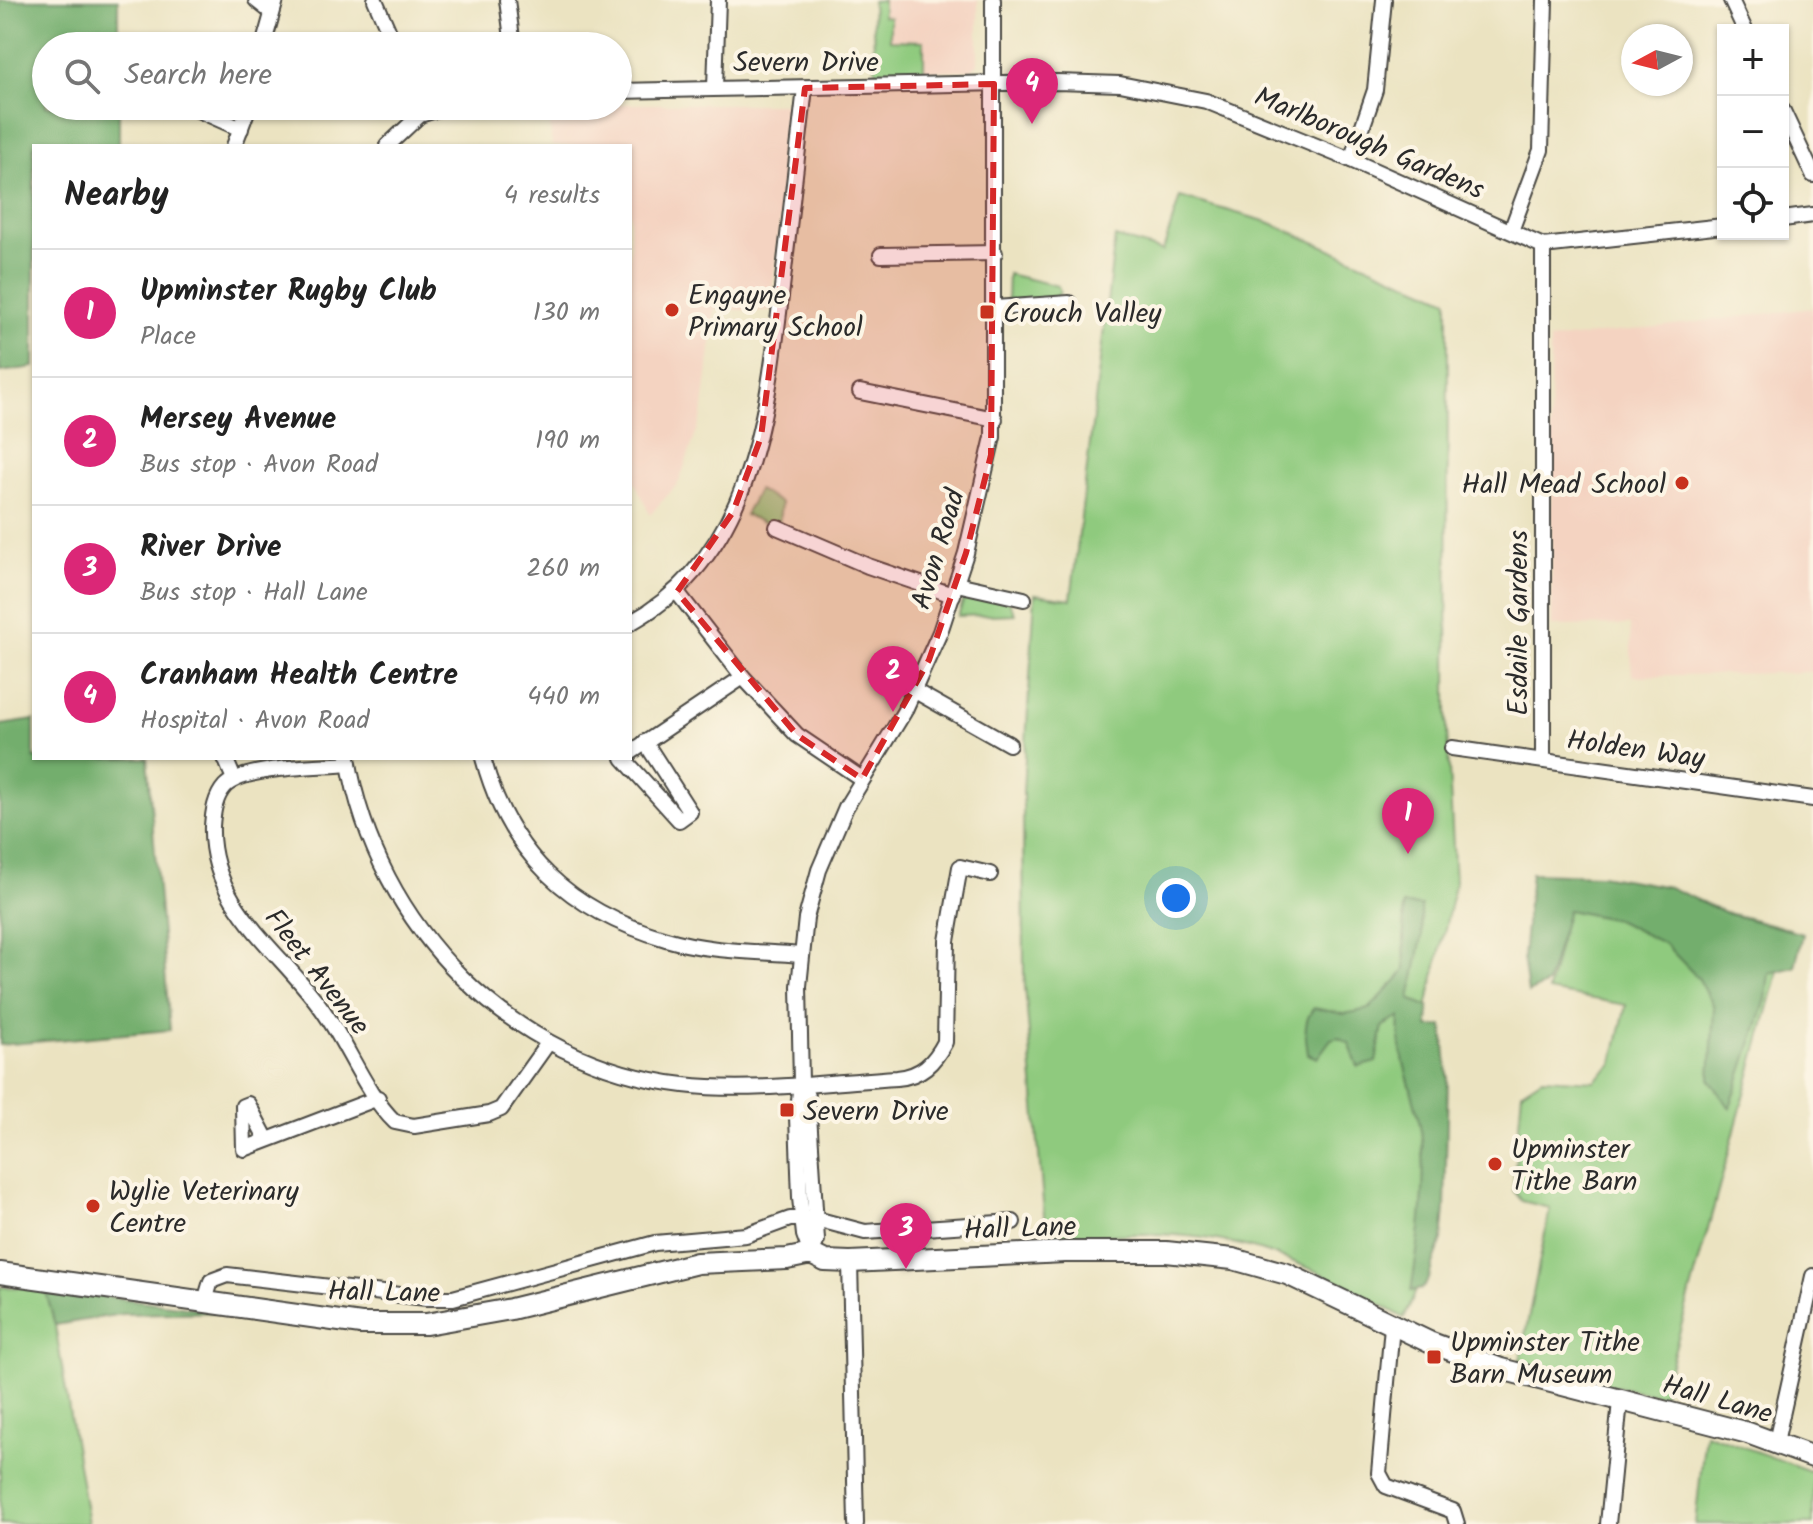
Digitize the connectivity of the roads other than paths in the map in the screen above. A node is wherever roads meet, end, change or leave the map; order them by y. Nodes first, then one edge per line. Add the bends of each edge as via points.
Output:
1 (256, 0) edge
2 (375, 0) edge
3 (507, 0) edge
4 (718, 0) edge
5 (993, 0) edge
6 (1384, 0) edge
7 (1545, 0) edge
8 (1731, 0) edge
9 (273, 6) edge
10 (1742, 24) edge
11 (266, 32) edge
12 (389, 32) edge
13 (511, 32) edge
14 (994, 84) junction
15 (715, 87) junction
16 (805, 88) junction
17 (632, 90) edge
18 (221, 120) edge
19 (244, 120) edge
20 (412, 120) edge
21 (1789, 124) edge
22 (241, 129) junction
23 (235, 144) edge
24 (389, 144) edge
25 (1351, 160) junction
26 (1813, 175) edge
27 (1813, 215) edge
28 (1789, 218) edge
29 (1717, 227) edge
30 (1511, 231) junction
31 (1543, 246) junction
32 (995, 253) junction
33 (881, 255) dead end
34 (1069, 303) dead end
35 (995, 308) junction
36 (860, 392) dead end
37 (995, 419) junction
38 (777, 527) dead end
39 (955, 589) junction
40 (677, 592) junction
41 (1024, 599) dead end
42 (632, 622) edge
43 (743, 677) junction
44 (915, 691) junction
45 (645, 742) junction
46 (1009, 744) dead end
47 (1452, 748) dead end
48 (632, 752) edge
49 (226, 760) edge
50 (484, 760) edge
51 (625, 760) edge
52 (1543, 760) junction
53 (348, 761) edge
54 (234, 779) junction
55 (862, 779) junction
56 (1813, 799) edge
57 (990, 874) dead end
58 (801, 955) junction
59 (548, 1043) junction
60 (801, 1083) junction
61 (378, 1098) junction
62 (267, 1140) dead end
63 (809, 1219) junction
64 (1013, 1222) dead end
65 (811, 1254) junction
66 (850, 1262) junction
67 (0, 1273) edge
68 (1813, 1276) edge
69 (205, 1301) junction
70 (1392, 1326) junction
71 (1620, 1401) junction
72 (1776, 1442) junction
73 (1813, 1457) edge
74 (856, 1524) edge
75 (1457, 1524) edge
76 (1608, 1524) edge

1 - 9 street
2 - 12 street
3 - 13 street
4 - 15 street
5 - 14 street, Avon Road
6 - 25 street via 1375,90
7 - 30 street via 1541,150
8 - 10 street
9 - 11 street
14 - 16 street, Severn Drive
14 - 25 street, Marlborough Gardens via 1106,84 1167,91 1206,101
14 - 32 street, Avon Road
15 - 16 street, Severn Drive
15 - 17 street, Severn Drive
16 - 40 street via 761,437 733,512
18 - 22 street
19 - 22 street
20 - 24 street
21 - 26 street
22 - 23 street
25 - 30 street, Marlborough Gardens
27 - 28 street
29 - 31 street
30 - 31 street, Marlborough Gardens
31 - 52 street, Esdaile Gardens
32 - 33 street
32 - 35 street, Avon Road
34 - 35 street
35 - 37 street, Avon Road
36 - 37 street
37 - 39 street, Avon Road via 985,480
38 - 39 street via 868,566
39 - 41 street
39 - 44 street, Avon Road
40 - 42 street
40 - 43 street
43 - 45 street
43 - 55 street via 797,735
44 - 46 street
44 - 55 street, Avon Road
45 - 48 street
45 - 51 street via 690,812 679,820
47 - 52 street, Holden Way
49 - 54 street
50 - 58 street via 514,837 553,879 593,906 666,939
52 - 56 street, Holden Way
53 - 54 street
53 - 59 street via 372,845 406,912 458,974
54 - 61 street, Fleet Avenue via 217,799 212,829 228,891 324,1012
55 - 58 street, Avon Road via 819,870
57 - 60 street via 960,867 947,941 945,1042 929,1066 907,1077
58 - 60 street, Avon Road
59 - 60 street via 619,1073 683,1085
59 - 61 street, Fleet Avenue via 510,1100 489,1114 404,1126 387,1115
60 - 63 street, Avon Road via 808,1099
61 - 62 street
63 - 64 street, Hall Lane via 865,1232
63 - 65 street, Avon Road via 817,1240
63 - 69 street, Hall Lane via 790,1219 746,1235 655,1243 453,1298 227,1275 211,1281
65 - 66 street, Hall Lane via 825,1261
65 - 69 street, Hall Lane via 697,1263 511,1309 426,1324 361,1324
66 - 70 street, Hall Lane via 1065,1252 1166,1252 1233,1259 1300,1279
66 - 74 street
67 - 69 street, Hall Lane
68 - 72 street
70 - 71 street, Hall Lane via 1501,1369
70 - 75 street via 1379,1473 1386,1486 1453,1511
71 - 72 street, Hall Lane
71 - 76 street
72 - 73 street, Hall Lane

